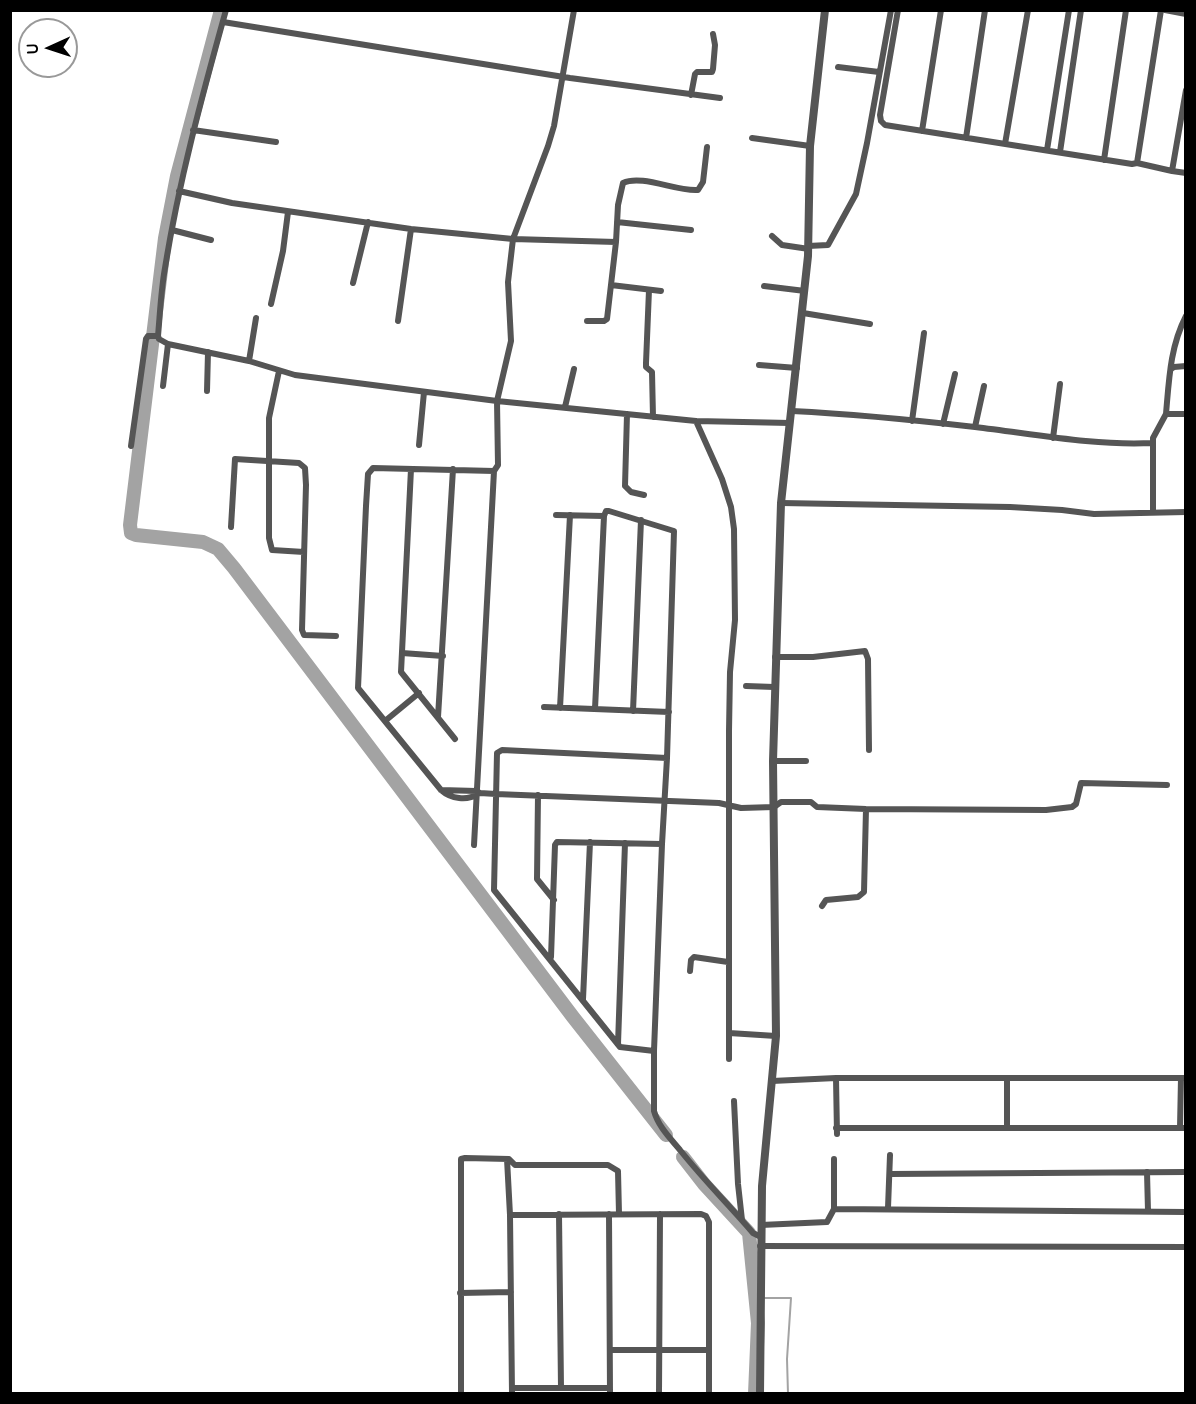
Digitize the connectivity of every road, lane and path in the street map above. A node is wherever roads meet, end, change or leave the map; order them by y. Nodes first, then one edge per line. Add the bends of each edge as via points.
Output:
1 (226, 10) edge
2 (574, 10) edge
3 (825, 10) edge
4 (891, 10) edge
5 (898, 10) edge
6 (941, 10) edge
7 (985, 10) edge
8 (1028, 10) edge
9 (1069, 10) edge
10 (1081, 10) edge
11 (1126, 10) edge
12 (1163, 10) edge
13 (1185, 14) edge
14 (223, 22) junction
15 (712, 34) dead end
16 (838, 67) dead end
17 (879, 72) junction
18 (1059, 73) junction
19 (1072, 74) junction
20 (566, 77) junction
21 (1185, 90) edge
22 (691, 95) junction
23 (720, 98) dead end
24 (193, 129) junction
25 (922, 131) junction
26 (752, 138) dead end
27 (966, 138) junction
28 (276, 142) dead end
29 (1005, 144) junction
30 (810, 146) junction
31 (707, 147) dead end
32 (1047, 150) junction
33 (1060, 152) junction
34 (1104, 160) junction
35 (1137, 163) junction
36 (1172, 171) junction
37 (1185, 173) edge
38 (179, 191) junction
39 (288, 212) junction
40 (368, 222) junction
41 (617, 222) junction
42 (411, 229) junction
43 (172, 230) junction
44 (691, 230) dead end
45 (772, 236) dead end
46 (517, 239) junction
47 (212, 240) dead end
48 (616, 242) junction
49 (808, 248) junction
50 (352, 283) dead end
51 (611, 285) junction
52 (764, 286) dead end
53 (649, 290) junction
54 (661, 291) dead end
55 (805, 291) junction
56 (271, 304) dead end
57 (803, 313) junction
58 (1185, 317) edge
59 (256, 318) dead end
60 (398, 321) dead end
61 (587, 321) dead end
62 (870, 324) dead end
63 (924, 333) dead end
64 (154, 336) junction
65 (168, 344) junction
66 (208, 351) junction
67 (249, 361) junction
68 (759, 365) dead end
69 (1185, 366) edge
70 (797, 368) junction
71 (574, 369) dead end
72 (1171, 369) junction
73 (279, 371) junction
74 (955, 374) dead end
75 (1060, 384) dead end
76 (163, 386) dead end
77 (984, 386) dead end
78 (207, 391) dead end
79 (424, 392) junction
80 (501, 401) junction
81 (565, 407) junction
82 (792, 411) junction
83 (627, 414) junction
84 (1166, 414) junction
85 (1185, 414) edge
86 (653, 417) junction
87 (700, 421) junction
88 (912, 421) junction
89 (790, 423) junction
90 (943, 424) junction
91 (975, 427) junction
92 (1053, 438) junction
93 (1153, 443) junction
94 (419, 445) dead end
95 (131, 446) dead end
96 (271, 462) junction
97 (411, 469) junction
98 (453, 469) junction
99 (494, 471) junction
100 (644, 495) dead end
101 (781, 503) junction
102 (1153, 512) junction
103 (1185, 512) edge
104 (556, 515) dead end
105 (570, 515) junction
106 (604, 516) junction
107 (641, 520) junction
108 (231, 527) dead end
109 (304, 552) junction
110 (336, 636) dead end
111 (402, 653) junction
112 (443, 656) junction
113 (775, 657) junction
114 (746, 686) dead end
115 (774, 687) junction
116 (419, 693) junction
117 (544, 707) dead end
118 (560, 708) junction
119 (595, 709) junction
120 (633, 711) junction
121 (669, 712) junction
122 (438, 718) junction
123 (386, 721) junction
124 (455, 739) dead end
125 (869, 750) dead end
126 (667, 758) junction
127 (779, 761) junction
128 (806, 761) dead end
129 (1167, 785) dead end
130 (484, 794) junction
131 (538, 795) junction
132 (664, 800) junction
133 (729, 806) junction
134 (774, 807) junction
135 (866, 809) junction
136 (590, 842) junction
137 (625, 843) junction
138 (662, 844) junction
139 (474, 845) dead end
140 (554, 900) junction
141 (822, 906) dead end
142 (550, 958) junction
143 (728, 962) junction
144 (690, 971) dead end
145 (583, 999) junction
146 (729, 1033) junction
147 (776, 1036) junction
148 (618, 1044) junction
149 (654, 1051) junction
150 (729, 1059) dead end
151 (836, 1078) junction
152 (1007, 1078) junction
153 (1183, 1078) edge
154 (776, 1081) junction
155 (734, 1101) dead end
156 (1007, 1128) junction
157 (1183, 1128) edge
158 (890, 1155) dead end
159 (834, 1159) dead end
160 (507, 1160) junction
161 (1147, 1172) junction
162 (1185, 1172) edge
163 (890, 1174) junction
164 (888, 1208) junction
165 (834, 1209) junction
166 (1148, 1212) junction
167 (1185, 1212) edge
168 (559, 1214) junction
169 (609, 1214) junction
170 (619, 1214) junction
171 (660, 1214) junction
172 (510, 1215) junction
173 (742, 1220) junction
174 (765, 1225) junction
175 (763, 1244) junction
176 (1185, 1247) edge
177 (511, 1292) junction
178 (460, 1293) junction
179 (610, 1350) junction
180 (659, 1350) junction
181 (708, 1350) junction
182 (561, 1388) junction
183 (512, 1391) edge
184 (610, 1391) edge
185 (461, 1394) edge
186 (659, 1394) edge
187 (709, 1394) edge
188 (760, 1394) edge

1 - 14 street
2 - 20 street
3 - 30 street
4 - 17 street
5 - 25 street via 881,121
6 - 25 street
7 - 27 street
8 - 29 street
9 - 18 street
10 - 19 street
11 - 34 street
12 - 13 street
12 - 35 street
14 - 20 street
14 - 24 street
15 - 22 street via 712,72 697,72
16 - 17 street
17 - 49 street via 854,198 828,245
18 - 19 street
18 - 32 street
19 - 33 street
20 - 22 street
20 - 46 street
21 - 36 street
22 - 23 street
24 - 28 street
24 - 38 street
25 - 27 street
26 - 30 street
27 - 29 street
29 - 32 street
30 - 49 street
31 - 41 street via 702,187 694,190 623,183
32 - 33 street
33 - 34 street
34 - 35 street
35 - 36 street
36 - 37 street
38 - 39 street
38 - 43 street
39 - 40 street
39 - 56 street
40 - 42 street
40 - 50 street
41 - 44 street
41 - 48 street
42 - 46 street
42 - 60 street
43 - 47 street
43 - 64 street
45 - 49 street via 782,245
46 - 48 street
46 - 80 street via 508,282 511,341
48 - 51 street
49 - 55 street
51 - 53 street
51 - 61 street via 607,319
52 - 55 street
53 - 54 street
53 - 86 street via 646,367 652,372
55 - 57 street
57 - 62 street
57 - 70 street
58 - 72 street
59 - 67 street
63 - 88 street
64 - 65 street
64 - 95 street via 146,339
65 - 66 street
65 - 76 street
66 - 67 street
66 - 78 street
67 - 73 street
68 - 70 street
69 - 72 street
70 - 82 street
71 - 81 street
72 - 84 street
73 - 79 street
73 - 96 street via 269,418
74 - 90 street
75 - 92 street
77 - 91 street
79 - 80 street
79 - 94 street
80 - 81 street
80 - 99 street via 498,465
81 - 83 street
82 - 88 street
82 - 89 street
83 - 86 street
83 - 100 street via 627,489
84 - 85 street
84 - 93 street
86 - 87 street
87 - 89 street
87 - 133 street via 731,507 734,529
88 - 90 street
89 - 101 street
90 - 91 street
91 - 92 street
92 - 93 street
93 - 102 street
96 - 108 street via 235,459
96 - 109 street via 299,463 305,468
96 - 109 street via 272,550
97 - 98 street
97 - 111 street
97 - 123 street via 373,468 368,474 357,683
98 - 99 street
98 - 112 street
99 - 130 street
101 - 102 street via 1010,507 1094,514
101 - 113 street
102 - 103 street
104 - 105 street
105 - 106 street
105 - 118 street
106 - 107 street via 609,511
106 - 119 street
107 - 120 street
107 - 121 street via 670,528 675,534
109 - 110 street via 302,630 304,635
111 - 112 street
111 - 116 street via 402,674
112 - 122 street
113 - 115 street
113 - 125 street via 865,651
114 - 115 street
115 - 127 street
116 - 122 street
116 - 123 street
117 - 118 street
118 - 119 street
119 - 120 street
120 - 121 street
121 - 126 street
122 - 124 street
123 - 130 street via 441,790
126 - 130 street via 499,751
126 - 132 street
127 - 128 street
127 - 134 street
129 - 135 street via 1081,783 1076,804 1066,809
130 - 131 street
130 - 139 street
130 - 142 street via 494,890
131 - 132 street
131 - 140 street via 537,879
132 - 133 street
132 - 138 street
133 - 134 street
133 - 143 street
134 - 135 street via 781,802 811,802 817,807
134 - 147 street
135 - 141 street via 864,892 858,897 826,900
136 - 137 street
136 - 140 street via 555,845
136 - 145 street
137 - 138 street
137 - 148 street
138 - 149 street
140 - 142 street
142 - 145 street
143 - 144 street via 694,957
143 - 146 street
145 - 148 street
146 - 147 street
146 - 150 street
147 - 154 street
148 - 149 street
149 - 173 street via 657,1120
151 - 152 street
151 - 154 street
151 - 156 street via 837,1131
152 - 153 street
152 - 156 street
153 - 157 street
154 - 174 street via 765,1143
155 - 173 street
156 - 157 street
158 - 163 street
159 - 165 street
160 - 170 street via 515,1165 613,1167 619,1174
160 - 172 street
160 - 178 street via 461,1159
161 - 162 street
161 - 163 street
161 - 166 street
163 - 164 street
164 - 165 street
164 - 166 street
165 - 174 street via 824,1224
166 - 167 street
168 - 169 street
168 - 172 street
168 - 182 street
169 - 170 street
169 - 179 street
170 - 171 street
171 - 180 street
171 - 181 street via 701,1214 709,1222
172 - 177 street
173 - 175 street
174 - 175 street
175 - 176 street
175 - 188 street
177 - 178 street
177 - 183 street
178 - 185 street
179 - 180 street
179 - 184 street
180 - 181 street
180 - 186 street
181 - 187 street
182 - 183 street
182 - 184 street

